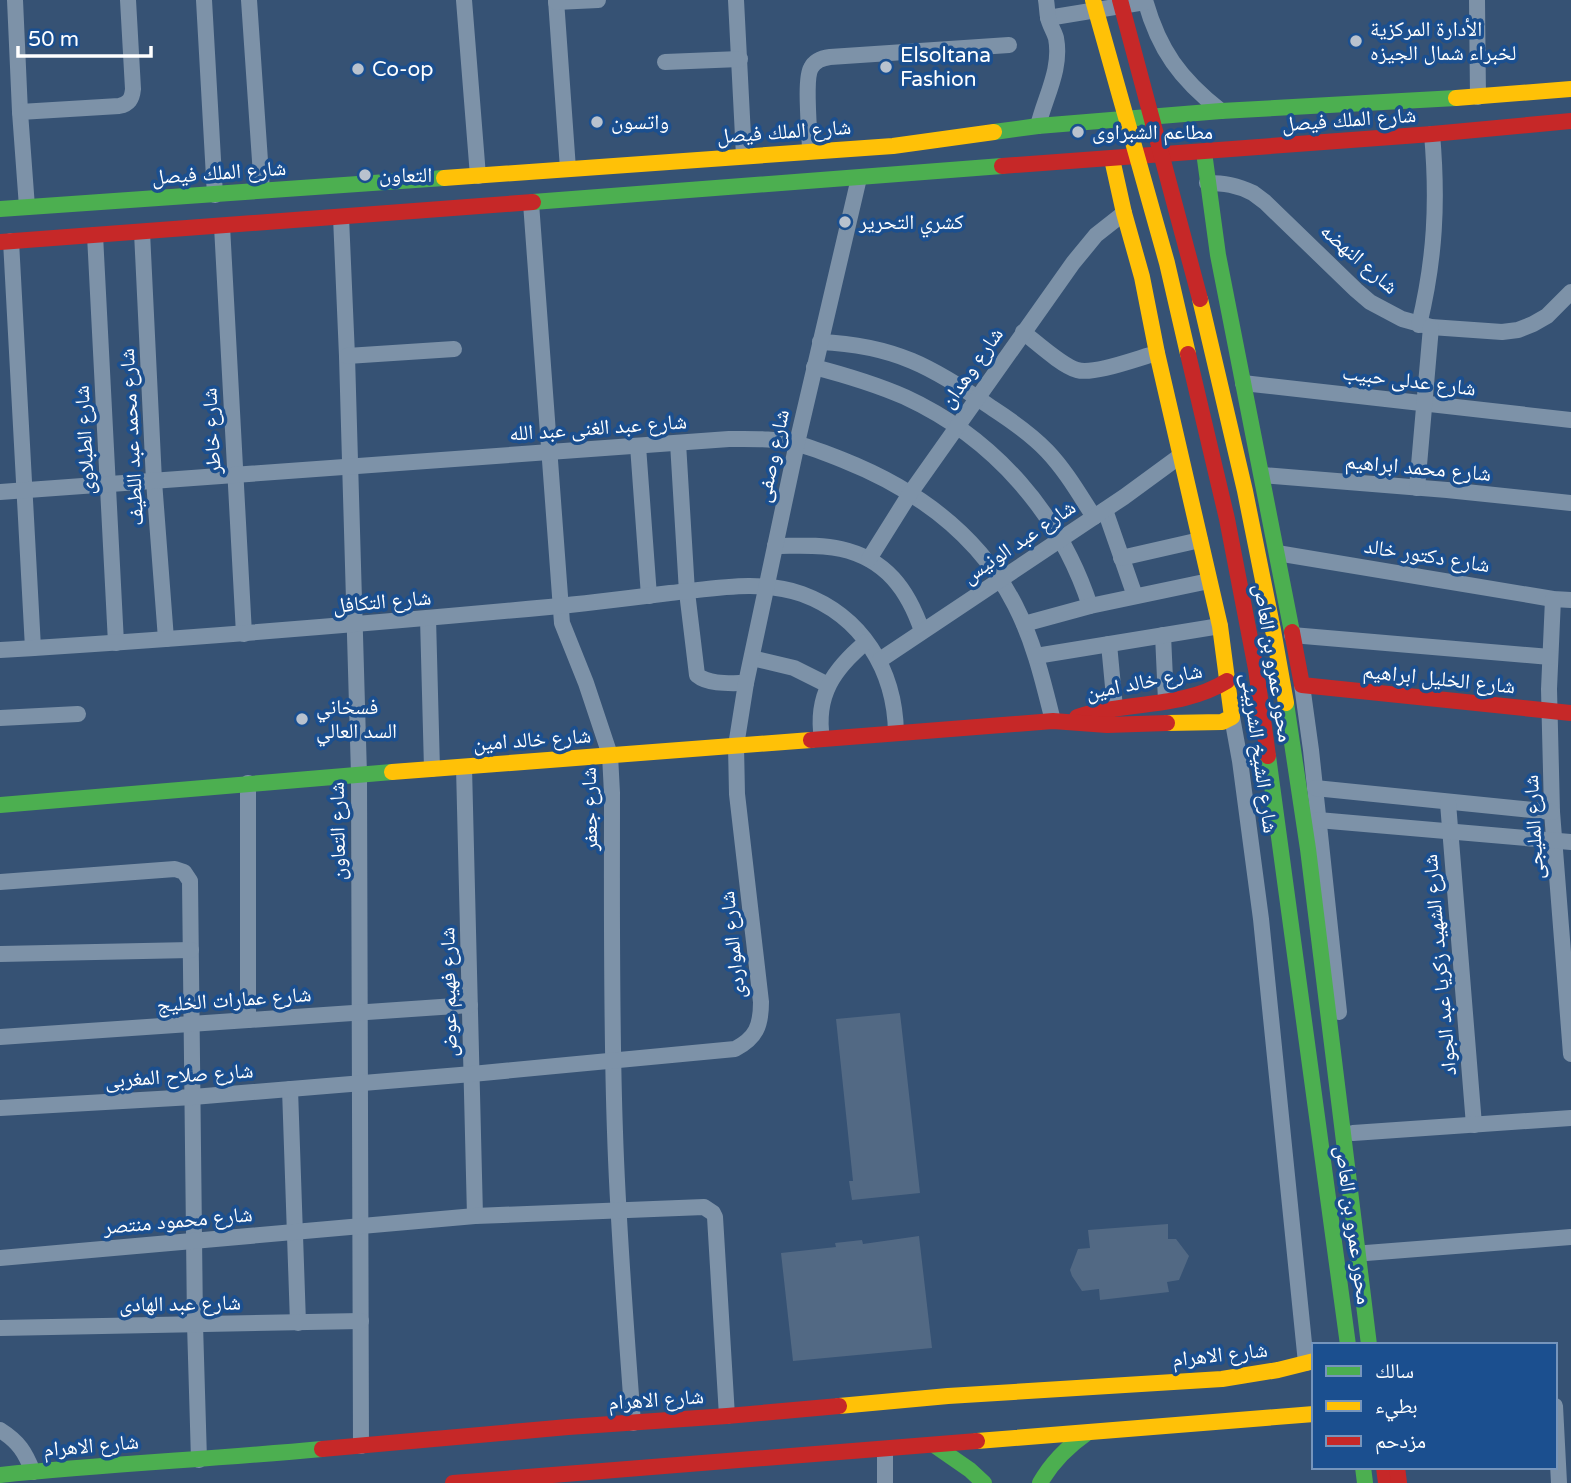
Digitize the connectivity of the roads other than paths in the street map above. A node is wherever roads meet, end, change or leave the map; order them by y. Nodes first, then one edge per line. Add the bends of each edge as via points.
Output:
1 (15, 0) edge
2 (128, 0) edge
3 (204, 0) edge
4 (249, 0) edge
5 (464, 0) edge
6 (598, 0) edge
7 (737, 0) edge
8 (1046, 0) edge
9 (1093, 0) edge
10 (1120, 0) edge
11 (1477, 0) edge
12 (556, 1) edge
13 (1145, 1) edge
14 (1048, 18) junction
15 (1009, 45) dead end
16 (740, 59) junction
17 (665, 62) dead end
18 (1571, 89) edge
19 (1478, 97) junction
20 (1221, 111) junction
21 (20, 112) junction
22 (1571, 121) edge
23 (1038, 126) junction
24 (1432, 134) junction
25 (893, 146) junction
26 (853, 148) junction
27 (810, 151) junction
28 (1204, 152) junction
29 (744, 156) junction
30 (1112, 159) junction
31 (568, 169) junction
32 (897, 175) junction
33 (478, 176) junction
34 (859, 178) junction
35 (1207, 183) junction
36 (262, 190) junction
37 (215, 195) junction
38 (531, 202) junction
39 (27, 207) junction
40 (0, 209) edge
41 (1124, 213) junction
42 (341, 217) junction
43 (222, 226) junction
44 (142, 232) junction
45 (95, 235) junction
46 (5, 242) edge
47 (1218, 255) junction
48 (1142, 277) junction
49 (1571, 292) edge
50 (1425, 326) junction
51 (1023, 332) junction
52 (820, 342) junction
53 (454, 349) dead end
54 (1157, 353) junction
55 (347, 356) junction
56 (814, 367) junction
57 (1243, 383) junction
58 (977, 397) junction
59 (1424, 404) junction
60 (1571, 420) edge
61 (957, 426) junction
62 (678, 443) junction
63 (797, 443) junction
64 (638, 446) junction
65 (549, 452) junction
66 (1180, 456) junction
67 (349, 467) junction
68 (236, 475) junction
69 (1262, 475) junction
70 (154, 481) junction
71 (108, 484) junction
72 (1417, 488) junction
73 (24, 490) junction
74 (0, 492) edge
75 (911, 492) junction
76 (1571, 502) edge
77 (1099, 513) junction
78 (1061, 539) junction
79 (1200, 540) junction
80 (775, 546) junction
81 (1277, 553) junction
82 (1121, 558) junction
83 (869, 559) junction
84 (1000, 580) junction
85 (1209, 581) junction
86 (767, 587) junction
87 (687, 592) junction
88 (649, 596) junction
89 (1135, 596) junction
90 (1553, 599) junction
91 (1571, 600) edge
92 (560, 606) junction
93 (1090, 606) junction
94 (428, 618) junction
95 (1024, 624) junction
96 (354, 625) junction
97 (1220, 626) junction
98 (922, 631) junction
99 (244, 634) junction
100 (1163, 635) junction
101 (1292, 635) junction
102 (166, 639) junction
103 (866, 642) junction
104 (116, 643) junction
105 (1110, 644) junction
106 (33, 648) junction
107 (0, 650) edge
108 (1036, 656) junction
109 (1550, 657) junction
110 (752, 658) junction
111 (880, 660) junction
112 (1227, 681) junction
113 (746, 684) junction
114 (828, 685) junction
115 (1302, 685) junction
116 (1166, 701) junction
117 (1115, 708) junction
118 (1551, 712) junction
119 (1571, 713) edge
120 (78, 714) dead end
121 (1232, 717) junction
122 (0, 718) edge
123 (1060, 721) junction
124 (896, 733) junction
125 (822, 739) junction
126 (736, 746) junction
127 (610, 755) junction
128 (464, 767) junction
129 (432, 769) junction
130 (359, 775) junction
131 (248, 783) junction
132 (1315, 788) junction
133 (1448, 803) junction
134 (0, 805) edge
135 (1552, 813) junction
136 (1318, 820) junction
137 (1450, 832) junction
138 (1554, 841) junction
139 (1571, 842) edge
140 (0, 882) edge
141 (191, 950) junction
142 (0, 954) edge
143 (1567, 957) edge
144 (470, 1005) junction
145 (360, 1013) junction
146 (247, 1020) junction
147 (192, 1024) junction
148 (0, 1037) edge
149 (1571, 1043) edge
150 (612, 1061) junction
151 (472, 1074) junction
152 (360, 1083) junction
153 (290, 1089) junction
154 (193, 1097) junction
155 (0, 1108) edge
156 (1571, 1118) edge
157 (1474, 1125) junction
158 (1353, 1133) junction
159 (618, 1209) junction
160 (475, 1216) junction
161 (361, 1226) junction
162 (295, 1232) junction
163 (1571, 1237) edge
164 (194, 1241) junction
165 (1366, 1253) junction
166 (0, 1258) edge
167 (361, 1321) junction
168 (298, 1322) junction
169 (195, 1325) junction
170 (0, 1328) edge
171 (1348, 1343) edge
172 (1369, 1343) edge
173 (1379, 1343) edge
174 (1310, 1362) edge
175 (1312, 1415) edge
176 (727, 1416) junction
177 (633, 1423) junction
178 (0, 1430) edge
179 (1088, 1433) junction
180 (1557, 1444) edge
181 (934, 1445) junction
182 (361, 1446) junction
183 (884, 1449) junction
184 (199, 1460) junction
185 (101, 1465) junction
186 (0, 1475) edge
187 (34, 1478) edge
188 (92, 1483) edge
189 (453, 1483) edge
190 (885, 1483) edge
191 (984, 1483) edge
192 (1040, 1483) edge
193 (1559, 1483) edge

1 - 21 street
2 - 21 street via 133,89 126,105
3 - 37 street
4 - 36 street
5 - 33 street
6 - 12 street
7 - 16 street
8 - 14 street
9 - 171 main road, محور عمرو بن العاص, bridge via 1167,263 1227,519 1256,670
10 - 172 main road, محور عمرو بن العاص, bridge via 1194,276 1271,618 1308,849
11 - 19 street
12 - 31 street
13 - 14 street
13 - 20 street via 1165,52 1199,94
14 - 23 street via 1057,55
15 - 27 street via 817,61 808,78
16 - 17 street
16 - 29 street
18 - 19 main road, شارع الملك فيصل
19 - 20 main road, شارع الملك فيصل
20 - 23 main road, شارع الملك فيصل
21 - 39 street
22 - 24 main road, شارع الملك فيصل
23 - 25 main road, شارع الملك فيصل
24 - 28 main road, شارع الملك فيصل
24 - 50 street via 1436,218
25 - 26 main road, شارع الملك فيصل
25 - 32 main road via 887,162
26 - 27 main road, شارع الملك فيصل
26 - 34 main road via 863,162
27 - 29 main road, شارع الملك فيصل
28 - 30 main road, شارع الملك فيصل
28 - 35 main road
29 - 31 main road, شارع الملك فيصل
30 - 32 main road, شارع الملك فيصل
30 - 41 main road, شارع الشيخ الشربينى
31 - 33 main road, شارع الملك فيصل
32 - 34 main road, شارع الملك فيصل
33 - 36 main road, شارع الملك فيصل
34 - 38 main road, شارع الملك فيصل
34 - 52 street, شارع وصفى
35 - 47 main road
35 - 50 street, شارع النهضه via 1253,192 1370,302
36 - 37 main road, شارع الملك فيصل
37 - 39 main road, شارع الملك فيصل
38 - 42 main road, شارع الملك فيصل
38 - 65 street, شارع جعفر
39 - 40 main road, شارع الملك فيصل
41 - 48 main road, شارع الشيخ الشربينى
41 - 51 street, شارع وهدان via 1084,248
42 - 43 main road, شارع الملك فيصل
42 - 55 street, شارع التعاون
43 - 44 main road, شارع الملك فيصل
43 - 68 street, شارع خاطر
44 - 45 main road, شارع الملك فيصل
44 - 70 street, شارع محمد عبد اللطيف
45 - 46 main road, شارع الملك فيصل
45 - 71 street, شارع الطبلاوى
46 - 73 street
47 - 48 main road via 1208,242 1178,233 1151,248
47 - 57 main road
48 - 54 main road, شارع الشيخ الشربينى
49 - 50 street, شارع النهضه via 1547,316 1518,330
50 - 59 street
51 - 54 street via 1071,368 1084,372
51 - 58 street, شارع وهدان
52 - 56 street, شارع وصفى
52 - 58 street via 902,356
53 - 55 street
54 - 66 main road, شارع الشيخ الشربينى
55 - 67 street, شارع التعاون
56 - 61 street via 886,390
56 - 63 street, شارع وصفى
57 - 59 street, شارع عدلى حبيب
57 - 69 main road
58 - 61 street, شارع وهدان
58 - 77 street via 1046,450
59 - 60 street, شارع عدلى حبيب
59 - 72 street
61 - 75 street, شارع وهدان
61 - 78 street via 1026,488
62 - 63 street, شارع عبد الغنى عبد الله via 751,439
62 - 64 street, شارع عبد الغنى عبد الله
62 - 87 street
63 - 75 street, شارع عبد الغنى عبد الله via 855,464
63 - 80 street, شارع وصفى
64 - 65 street, شارع عبد الغنى عبد الله
64 - 88 street
65 - 67 street, شارع عبد الغنى عبد الله
65 - 92 street, شارع جعفر
66 - 77 street, شارع عبد الونيس
66 - 79 main road, شارع الشيخ الشربينى
67 - 68 street, شارع عبد الغنى عبد الله
67 - 96 street, شارع التعاون
68 - 70 street, شارع عبد الغنى عبد الله
68 - 99 street, شارع خاطر
69 - 72 street, شارع محمد ابراهيم
69 - 81 main road
70 - 71 street, شارع عبد الغنى عبد الله
70 - 102 street, شارع محمد عبد اللطيف
71 - 73 street, شارع عبد الغنى عبد الله
71 - 104 street, شارع الطبلاوى
72 - 76 street, شارع محمد ابراهيم
73 - 74 street, شارع عبد الغنى عبد الله
73 - 106 street
75 - 83 street, شارع وهدان
75 - 84 street, شارع عبد الغنى عبد الله via 970,541
77 - 78 street, شارع عبد الونيس
77 - 82 street
78 - 84 street, شارع عبد الونيس
78 - 93 street
79 - 82 street
79 - 85 main road, شارع الشيخ الشربينى
80 - 83 street via 826,547
80 - 86 street, شارع وصفى
81 - 90 street, شارع دكتور خالد
81 - 101 main road
82 - 89 street
83 - 98 street via 897,581
84 - 95 street, شارع عبد الغنى عبد الله
84 - 98 street, شارع عبد الونيس
85 - 89 street
85 - 97 main road, شارع الشيخ الشربينى
86 - 87 street, شارع التكافل
86 - 103 street, شارع التكافل via 820,602
86 - 110 street, شارع وصفى
87 - 88 street, شارع التكافل
87 - 113 street via 697,675 703,680
88 - 92 street, شارع التكافل
89 - 93 street
90 - 91 street, شارع دكتور خالد
90 - 109 street, شارع المليجى
92 - 94 street, شارع التكافل
92 - 127 street, شارع جعفر via 564,631
93 - 95 street
94 - 96 street, شارع التكافل
94 - 129 street
95 - 108 street, شارع عبد الغنى عبد الله
96 - 99 street, شارع التكافل
96 - 130 street, شارع التعاون
97 - 100 street
97 - 112 main road, شارع الشيخ الشربينى
98 - 111 street, شارع عبد الونيس
99 - 102 street, شارع التكافل
100 - 105 street
100 - 116 street
101 - 109 street
101 - 115 main road
102 - 104 street, شارع التكافل
103 - 111 street, شارع التكافل
103 - 114 street
104 - 106 street, شارع التكافل
105 - 108 street
105 - 117 street
106 - 107 street, شارع التكافل
108 - 123 street, شارع عبد الغنى عبد الله
109 - 118 street, شارع المليجى
110 - 113 street, شارع وصفى
110 - 114 street via 794,668
111 - 124 street, شارع التكافل via 891,689
112 - 116 main road, شارع خالد امين via 1213,691
112 - 121 main road, شارع الشيخ الشربينى
113 - 126 street, شارع وصفى
114 - 125 street via 821,704
115 - 118 main road, شارع الخليل ابراهيم
115 - 132 street
116 - 117 main road, شارع خالد امين
117 - 123 main road, شارع خالد امين
118 - 119 main road, شارع الخليل ابراهيم
118 - 135 street, شارع المليجى
120 - 122 street
121 - 123 main road, شارع خالد امين via 1222,722 1107,726
121 - 174 street, شارع الشيخ الشربينى via 1261,919
123 - 124 main road, شارع خالد امين
124 - 125 main road, شارع خالد امين
125 - 126 main road, شارع خالد امين
126 - 127 main road, شارع خالد امين
126 - 150 street, شارع المواردى via 737,794 761,1002 759,1024 751,1039 734,1049
127 - 128 main road, شارع خالد امين
127 - 150 street, شارع جعفر
128 - 129 main road, شارع خالد امين
128 - 144 street, شارع فهيم عوض
129 - 130 main road, شارع خالد امين
130 - 131 main road, شارع خالد امين
130 - 145 street, شارع التعاون
131 - 134 main road, شارع خالد امين
131 - 146 street
132 - 133 street
132 - 136 street
133 - 135 street
133 - 137 street, شارع الشهيد زكريا عبد الجواد
135 - 138 street, شارع المليجى
136 - 137 street
136 - 158 street
137 - 138 street
137 - 157 street, شارع الشهيد زكريا عبد الجواد
138 - 139 street
138 - 143 street, شارع المليجى
140 - 141 street via 180,870 190,881
141 - 142 street
141 - 147 street
143 - 149 street, شارع المليجى
144 - 145 street, شارع عمارات الخليج
144 - 151 street, شارع فهيم عوض
145 - 146 street, شارع عمارات الخليج
145 - 152 street, شارع التعاون
146 - 147 street, شارع عمارات الخليج
147 - 148 street, شارع عمارات الخليج
147 - 154 street
150 - 151 street, شارع المواردى
150 - 159 street, شارع جعفر
151 - 152 street, شارع صلاح المغربى
151 - 160 street, شارع فهيم عوض
152 - 153 street, شارع صلاح المغربى
152 - 161 street, شارع التعاون
153 - 154 street, شارع صلاح المغربى
153 - 162 street
154 - 155 street, شارع صلاح المغربى
154 - 164 street
156 - 157 street
157 - 158 street
158 - 165 street
159 - 160 street, شارع محمود منتصر
159 - 176 street, شارع محمود منتصر via 696,1206 713,1213
159 - 177 street, شارع جعفر
160 - 161 street, شارع محمود منتصر
161 - 162 street, شارع محمود منتصر
161 - 167 street, شارع التعاون
162 - 164 street, شارع محمود منتصر
162 - 168 street
163 - 165 street
164 - 166 street, شارع محمود منتصر
164 - 169 street
165 - 173 street
167 - 168 street, شارع عبد الهادى
167 - 182 street, شارع التعاون
168 - 169 street, شارع عبد الهادى
169 - 170 street, شارع عبد الهادى
169 - 184 street
174 - 176 main road, شارع الاهرام via 1222,1378
175 - 179 main road
176 - 177 main road, شارع الاهرام
177 - 182 main road, شارع الاهرام
178 - 187 street via 26,1454
179 - 181 main road
179 - 192 main road via 1064,1449
180 - 193 street
181 - 183 main road
181 - 191 main road
182 - 184 main road, شارع الاهرام
183 - 189 main road
183 - 190 street
184 - 185 main road, شارع الاهرام
185 - 187 main road, شارع الاهرام
185 - 188 main road
186 - 187 main road, شارع الاهرام

